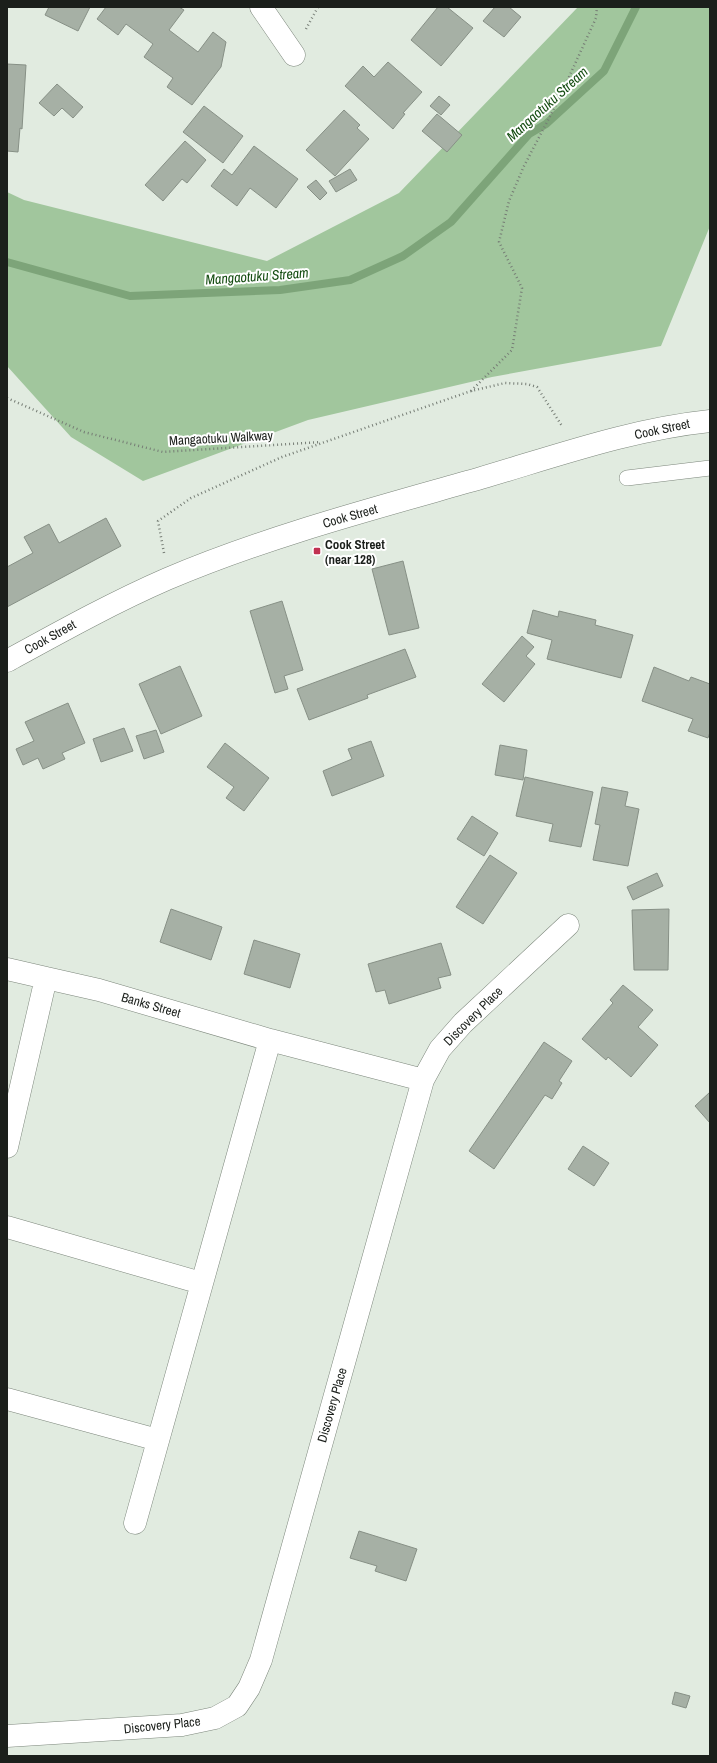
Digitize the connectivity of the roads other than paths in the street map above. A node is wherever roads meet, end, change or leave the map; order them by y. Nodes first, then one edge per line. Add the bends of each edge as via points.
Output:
1 (261, 7) edge
2 (294, 55) dead end
3 (710, 421) edge
4 (710, 468) edge
5 (627, 478) dead end
6 (7, 661) edge
7 (568, 926) dead end
8 (7, 970) edge
9 (46, 978) junction
10 (270, 1040) junction
11 (423, 1080) junction
12 (7, 1147) edge
13 (7, 1227) edge
14 (201, 1283) junction
15 (7, 1399) edge
16 (158, 1440) junction
17 (135, 1523) dead end
18 (7, 1736) edge

1 - 2 street
3 - 6 street, Cook Street via 674,425 577,450 283,536 168,579 95,613
4 - 5 lane
7 - 11 street, Discovery Place via 463,1023 440,1048
8 - 9 street, Banks Street
9 - 10 street, Banks Street via 99,990
9 - 12 street
10 - 11 street, Banks Street
10 - 14 street
11 - 18 street, Discovery Place via 261,1660 249,1688 237,1706 215,1718 182,1725
13 - 14 street
14 - 16 street
15 - 16 street
16 - 17 street

